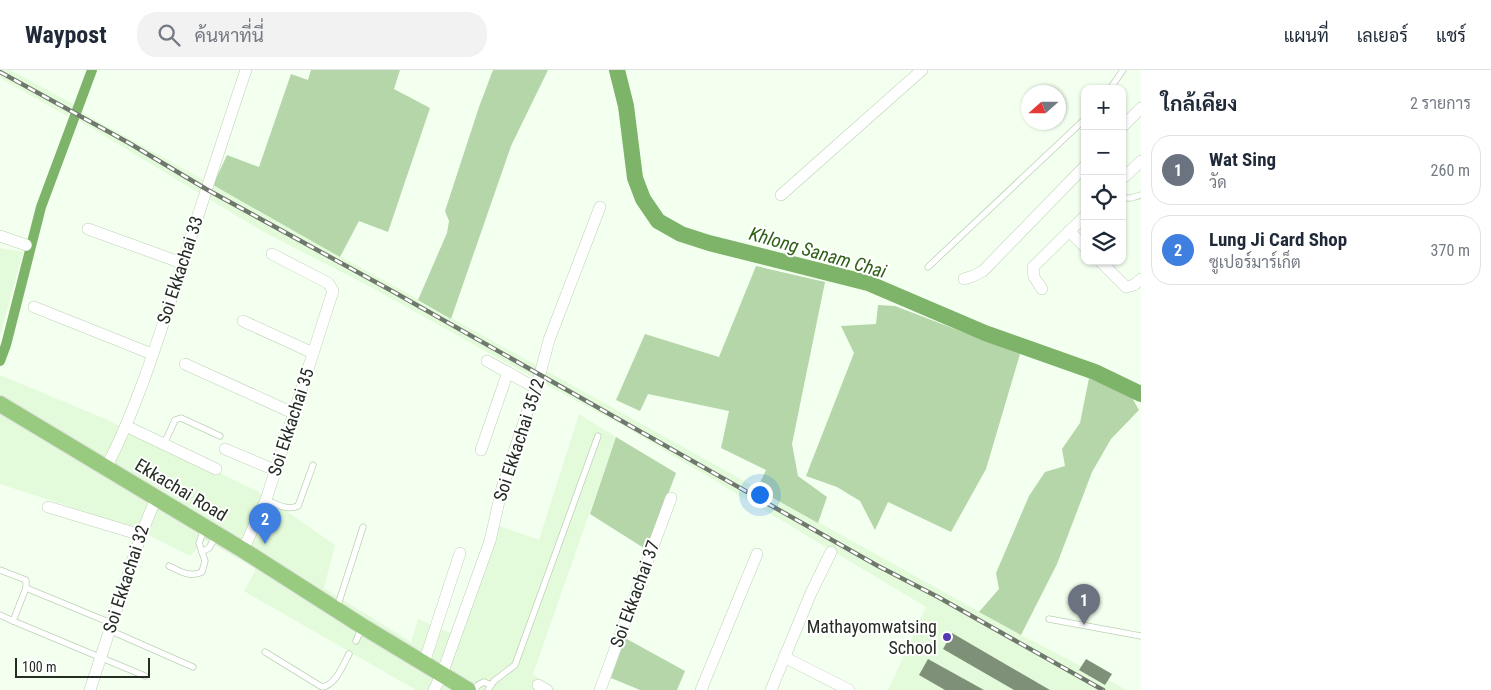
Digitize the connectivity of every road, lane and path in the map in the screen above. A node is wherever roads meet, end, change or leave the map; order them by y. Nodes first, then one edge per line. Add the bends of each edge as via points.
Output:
1 (246, 70) edge
2 (922, 70) edge
3 (1123, 70) edge
4 (1113, 85) edge
5 (1141, 108) edge
6 (1081, 123) edge
7 (1126, 123) edge
8 (1141, 161) edge
9 (1081, 170) edge
10 (1126, 175) edge
11 (781, 195) dead end
12 (1141, 195) edge
13 (1126, 198) edge
14 (600, 207) dead end
15 (1081, 220) edge
16 (88, 229) dead end
17 (1069, 232) junction
18 (0, 236) edge
19 (1081, 242) edge
20 (26, 245) dead end
21 (272, 254) dead end
22 (182, 263) junction
23 (1104, 265) edge
24 (928, 267) dead end
25 (1141, 278) edge
26 (964, 279) dead end
27 (1042, 289) dead end
28 (34, 307) dead end
29 (243, 321) dead end
30 (313, 353) junction
31 (152, 354) junction
32 (487, 361) dead end
33 (185, 364) dead end
34 (508, 372) junction
35 (534, 387) junction
36 (1, 404) edge
37 (293, 413) junction
38 (126, 426) junction
39 (220, 436) dead end
40 (598, 436) dead end
41 (164, 444) junction
42 (225, 449) dead end
43 (481, 450) dead end
44 (313, 464) dead end
45 (106, 468) junction
46 (216, 469) dead end
47 (275, 470) junction
48 (156, 498) junction
49 (671, 498) dead end
50 (266, 500) junction
51 (48, 507) dead end
52 (363, 527) dead end
53 (211, 531) junction
54 (141, 535) junction
55 (243, 550) junction
56 (202, 552) junction
57 (831, 552) dead end
58 (460, 553) dead end
59 (757, 554) dead end
60 (169, 566) dead end
61 (0, 570) edge
62 (26, 588) junction
63 (337, 610) junction
64 (0, 615) edge
65 (1049, 619) dead end
66 (13, 621) junction
67 (110, 626) junction
68 (1141, 636) edge
69 (265, 652) dead end
70 (349, 654) dead end
71 (784, 657) junction
72 (101, 659) junction
73 (424, 663) junction
74 (193, 667) dead end
75 (442, 674) junction
76 (145, 676) dead end
77 (490, 687) edge
78 (90, 690) edge
79 (434, 690) edge
80 (468, 690) edge
81 (475, 690) edge
82 (600, 690) edge
83 (701, 690) edge
84 (771, 690) edge
85 (849, 690) edge

1 - 22 street, Soi Ekkachai 33
2 - 11 street
3 - 4 lane
5 - 7 street
6 - 24 lane
8 - 10 street
9 - 26 street via 983,271
12 - 13 lane
14 - 35 street, Soi Ekkachai 35/2
15 - 17 street
16 - 22 street
17 - 19 street
17 - 27 street via 1033,267 1034,277
18 - 20 street
21 - 30 street, Soi Ekkachai 35 via 328,283 333,291
22 - 31 street, Soi Ekkachai 33
23 - 25 street via 1126,287
28 - 31 street
29 - 30 street
30 - 37 street, Soi Ekkachai 35
31 - 38 street, Soi Ekkachai 33
32 - 34 street
33 - 37 street
34 - 35 street
34 - 43 street
35 - 75 street, Soi Ekkachai 35/2 via 502,488 490,541
36 - 45 main road, Ekkachai Road
37 - 47 street, Soi Ekkachai 35
38 - 41 street
38 - 45 street, Soi Ekkachai 33
39 - 41 lane via 181,418 175,420
40 - 77 lane via 515,665
41 - 46 street
42 - 47 street
44 - 50 lane via 298,506 286,508
45 - 48 main road, Ekkachai Road
47 - 50 street, Soi Ekkachai 35
48 - 53 main road, Ekkachai Road
48 - 54 street, Soi Ekkachai 32
49 - 82 street, Soi Ekkachai 37
50 - 55 street, Soi Ekkachai 35
51 - 54 street
52 - 63 lane
53 - 55 main road, Ekkachai Road
53 - 56 lane via 210,548
53 - 56 lane via 198,543
54 - 67 street, Soi Ekkachai 32
55 - 63 main road, Ekkachai Road
56 - 60 lane via 204,566 196,575 188,575
57 - 71 street
58 - 73 street
59 - 83 street
61 - 62 lane via 26,580
62 - 66 lane
62 - 67 lane
63 - 73 main road, Ekkachai Road via 359,633
64 - 66 lane
65 - 68 lane
66 - 72 lane
67 - 72 street, Soi Ekkachai 32
67 - 74 lane
69 - 70 lane via 322,687 328,686 336,677
71 - 84 street
71 - 85 street
72 - 76 lane
72 - 78 street, Soi Ekkachai 32
73 - 75 main road, Ekkachai Road
75 - 79 street, Soi Ekkachai 35/2
75 - 80 main road, Ekkachai Road
77 - 81 lane via 482,682

